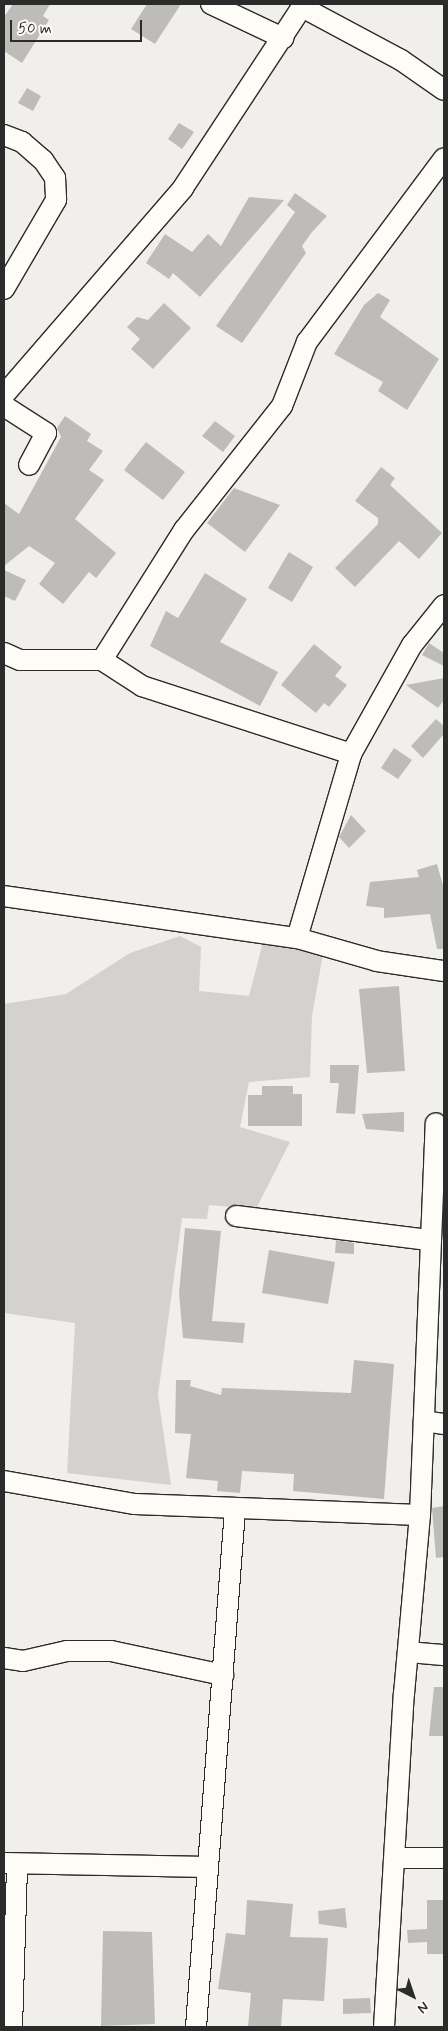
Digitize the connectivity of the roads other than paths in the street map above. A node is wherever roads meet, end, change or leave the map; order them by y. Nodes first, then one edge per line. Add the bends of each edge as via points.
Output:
1 (211, 4) edge
2 (303, 6) edge
3 (283, 38) junction
4 (444, 90) edge
5 (4, 135) edge
6 (444, 158) edge
7 (4, 289) edge
8 (4, 395) edge
9 (4, 406) edge
10 (29, 465) dead end
11 (444, 605) edge
12 (4, 653) edge
13 (102, 660) junction
14 (351, 754) junction
15 (4, 896) edge
16 (297, 938) junction
17 (444, 971) edge
18 (436, 1122) dead end
19 (236, 1216) dead end
20 (434, 1234) edge
21 (436, 1294) edge
22 (424, 1421) junction
23 (444, 1424) edge
24 (4, 1482) edge
25 (235, 1510) junction
26 (420, 1515) junction
27 (408, 1652) junction
28 (444, 1655) edge
29 (4, 1658) edge
30 (222, 1675) junction
31 (396, 1858) junction
32 (444, 1858) edge
33 (10, 1863) edge
34 (208, 1867) junction
35 (12, 2027) edge
36 (196, 2027) edge
37 (384, 2027) edge

1 - 3 street
2 - 3 street
2 - 4 street via 401,60
3 - 8 street via 183,188
5 - 7 street via 22,142 43,160 55,178 56,200
6 - 13 street via 307,342 282,406 184,530
9 - 10 street via 46,433
11 - 14 street via 412,644
12 - 13 street via 20,660
13 - 14 street via 142,686
14 - 16 street
15 - 16 street
16 - 17 street via 377,961
18 - 20 street
19 - 20 street
20 - 21 street
21 - 22 street
22 - 23 street
22 - 26 street
24 - 25 street via 135,1504
25 - 26 street
25 - 30 street
26 - 27 street
27 - 28 street
27 - 31 street
29 - 30 street via 23,1661 67,1650 111,1651
30 - 34 street
31 - 32 street
31 - 37 street
33 - 34 street
33 - 35 street
34 - 36 street

